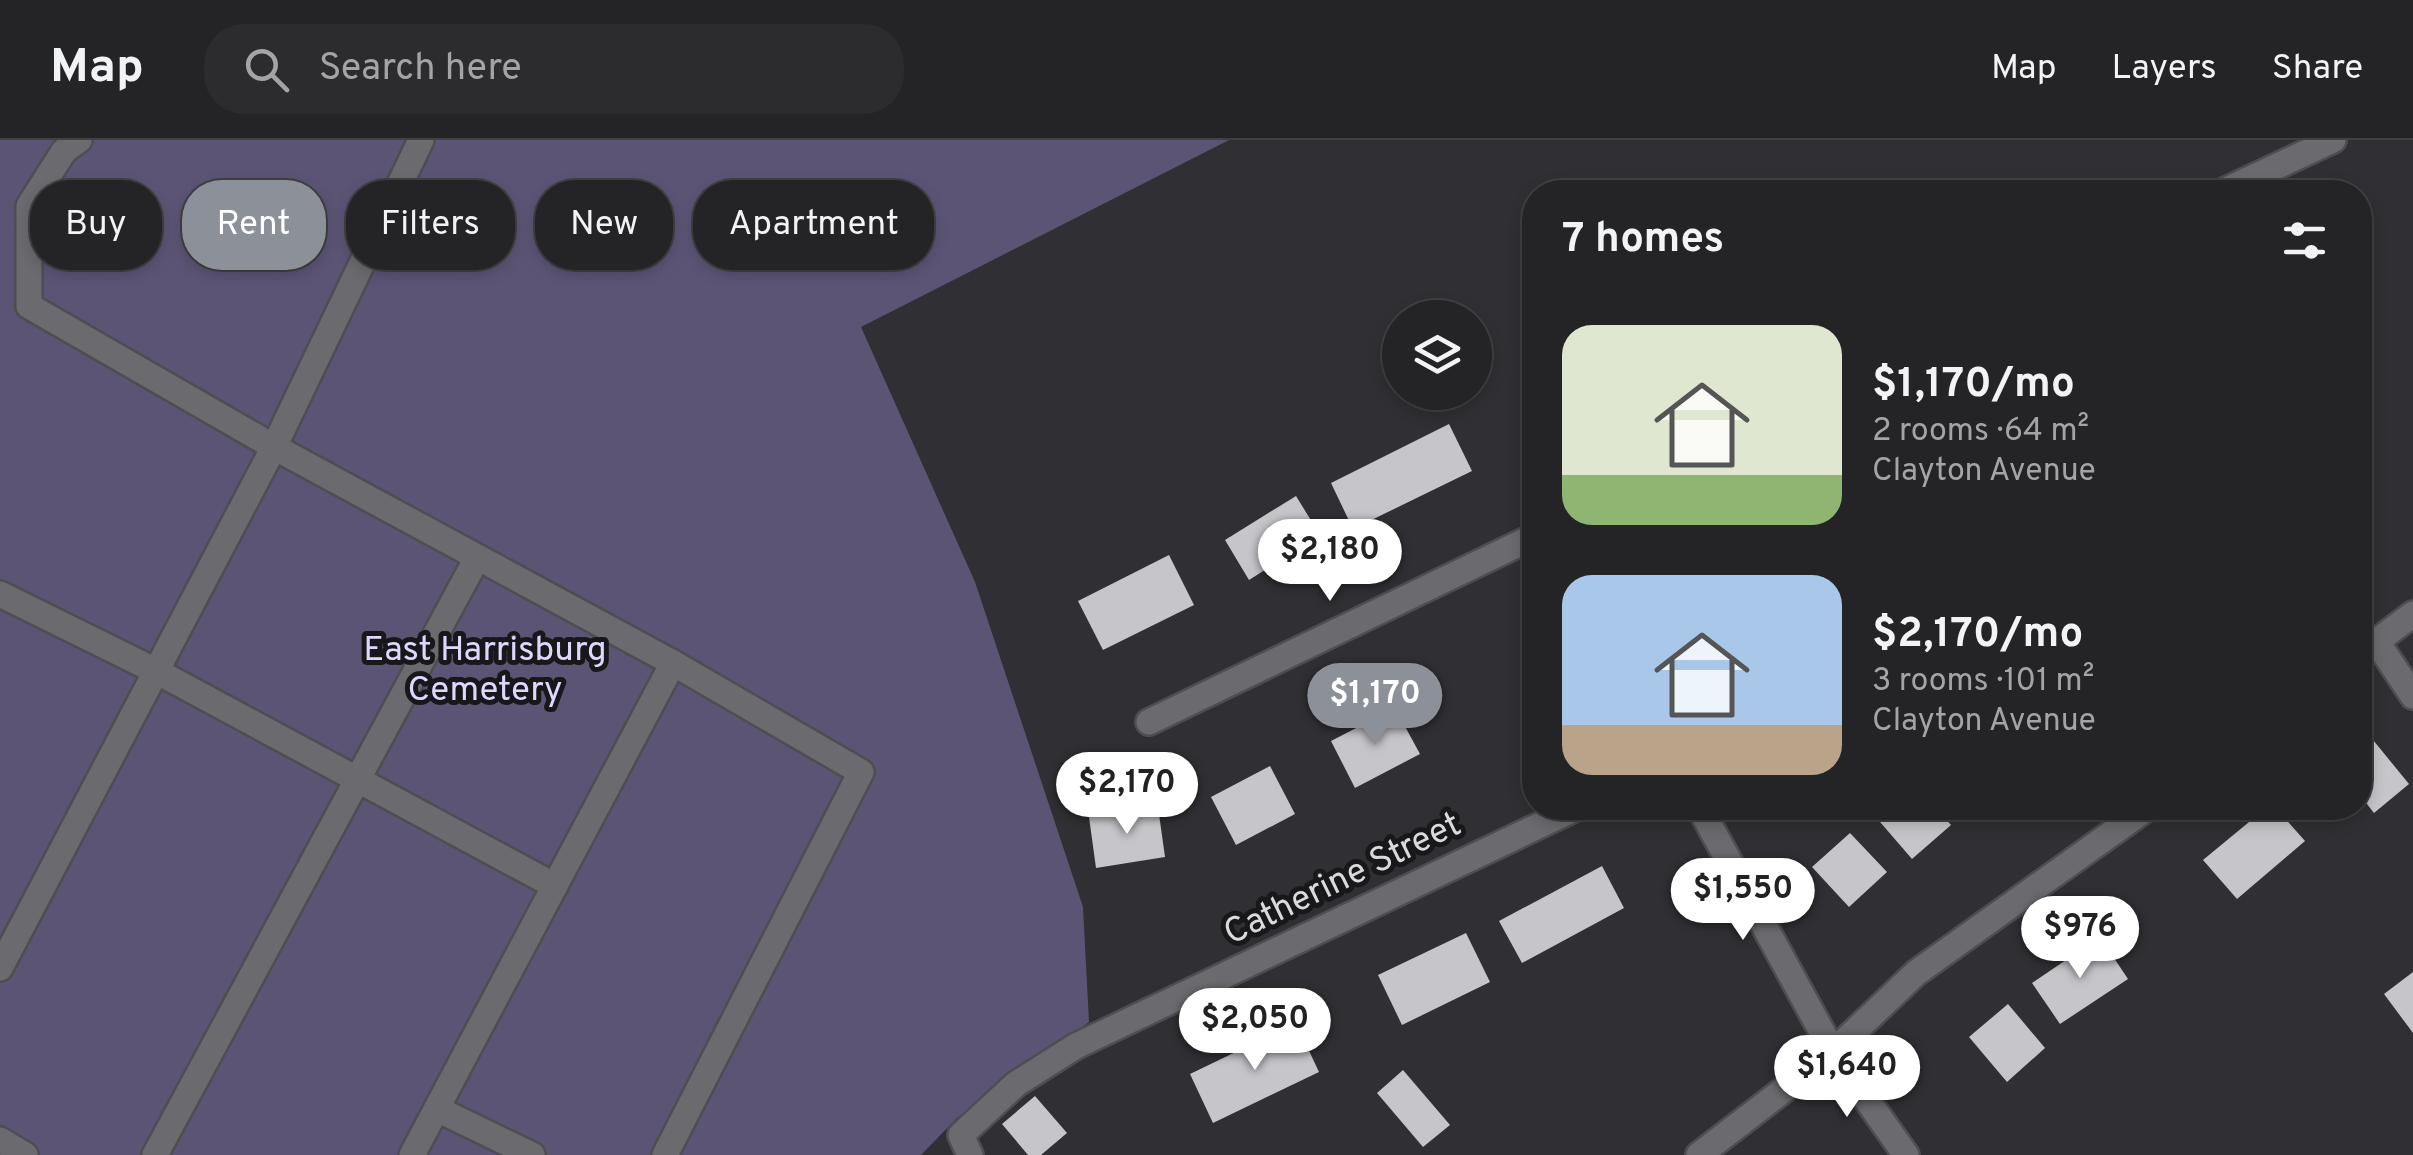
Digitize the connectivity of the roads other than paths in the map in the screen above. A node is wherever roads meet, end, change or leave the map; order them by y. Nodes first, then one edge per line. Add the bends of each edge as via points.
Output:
1 (79, 140) edge
2 (421, 140) edge
3 (2332, 140) edge
4 (2247, 180) edge
5 (274, 447) junction
6 (1522, 542) edge
7 (477, 558) junction
8 (0, 594) edge
9 (2413, 614) edge
10 (2372, 645) edge
11 (2372, 652) edge
12 (673, 663) junction
13 (158, 672) junction
14 (2413, 696) edge
15 (1148, 722) dead end
16 (359, 781) junction
17 (1551, 820) edge
18 (1707, 820) edge
19 (2130, 820) edge
20 (554, 886) junction
21 (0, 968) edge
22 (1834, 1052) junction
23 (437, 1109) junction
24 (0, 1140) edge
25 (25, 1155) edge
26 (155, 1155) edge
27 (412, 1155) edge
28 (532, 1155) edge
29 (665, 1155) edge
30 (970, 1155) edge
31 (1699, 1155) edge
32 (1906, 1155) edge

1 - 5 street via 64,151 29,206 29,306
2 - 5 street
3 - 4 street
5 - 7 street
5 - 13 street
6 - 15 street
7 - 12 street
7 - 16 street
8 - 13 street
9 - 10 street
11 - 14 street
12 - 20 street
12 - 29 street via 861,772
13 - 16 street
13 - 21 street
16 - 20 street
16 - 26 street
17 - 30 street, Catherine Street via 1076,1046 1016,1084 961,1135
18 - 22 street
19 - 22 street via 1916,973
20 - 23 street
22 - 31 street
22 - 32 street
23 - 27 street
23 - 28 street
24 - 25 street

